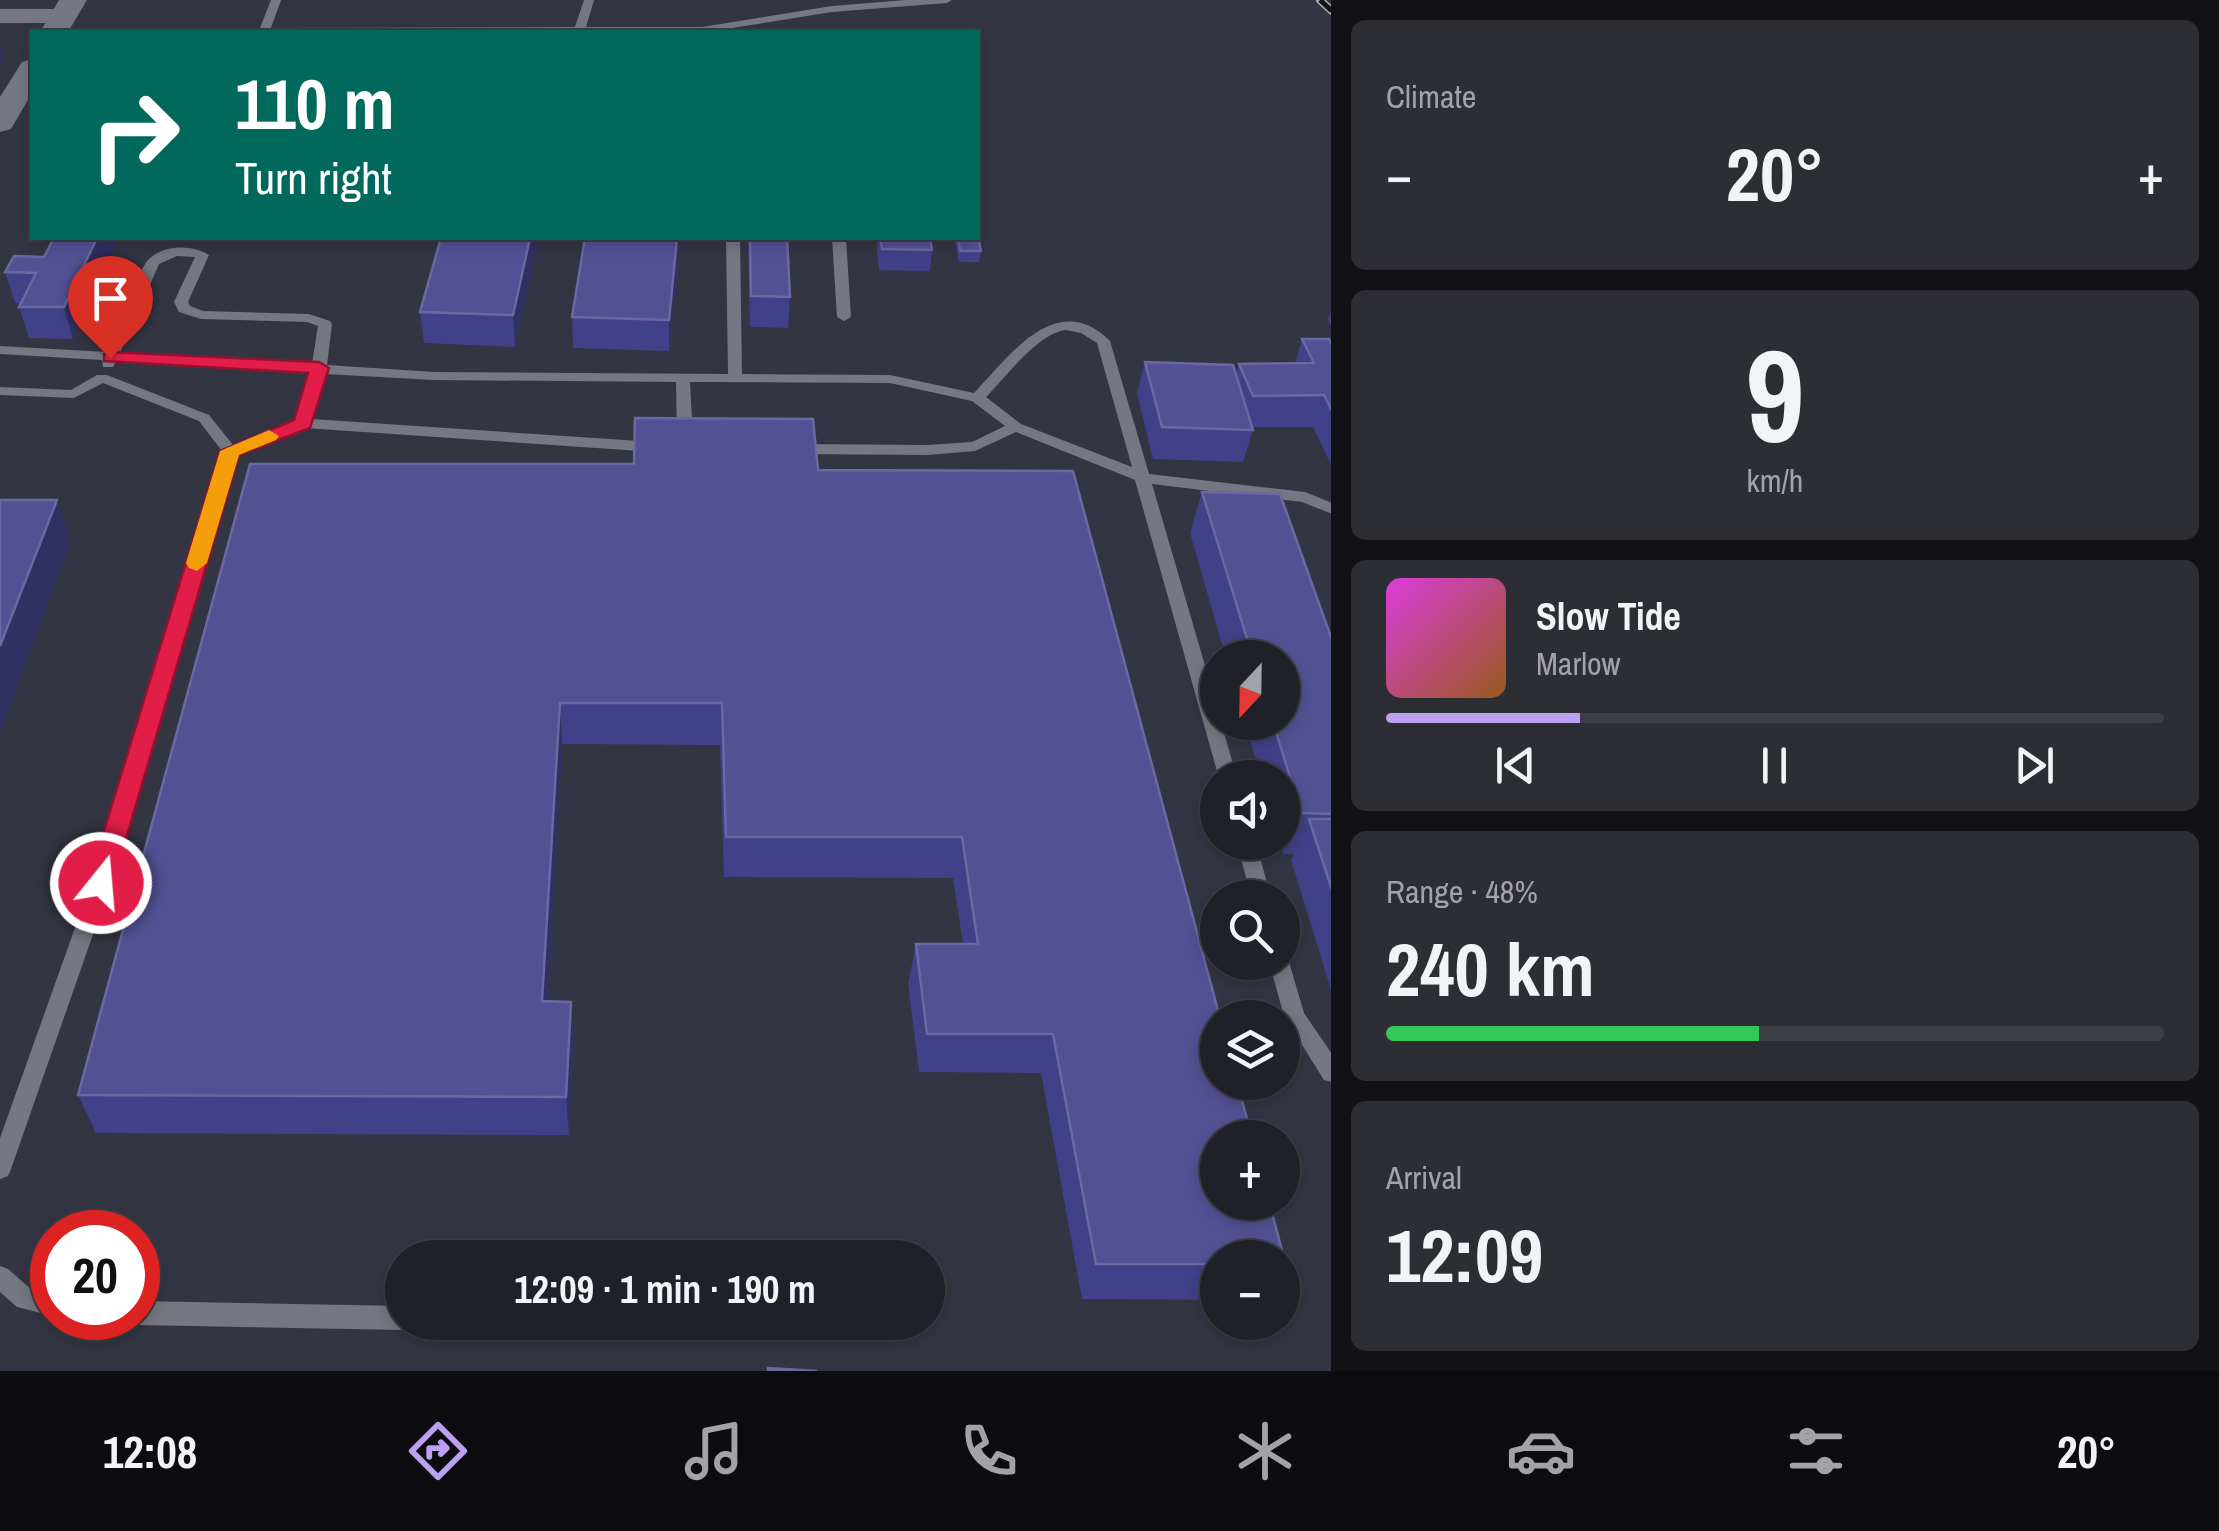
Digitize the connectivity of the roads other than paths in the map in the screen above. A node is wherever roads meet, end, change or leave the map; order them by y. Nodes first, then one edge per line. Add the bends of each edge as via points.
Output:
1 (276, 0) edge
2 (589, 0) edge
3 (808, 0) edge
4 (947, 0) edge
5 (914, 1) edge
6 (803, 13) junction
7 (0, 16) edge
8 (63, 16) edge
9 (265, 30) edge
10 (580, 30) edge
11 (30, 71) edge
12 (0, 123) edge
13 (734, 240) edge
14 (839, 240) edge
15 (844, 317) dead end
16 (0, 350) edge
17 (110, 358) junction
18 (319, 368) junction
19 (683, 376) junction
20 (735, 376) junction
21 (102, 378) junction
22 (0, 392) edge
23 (977, 398) junction
24 (303, 424) junction
25 (1016, 428) junction
26 (686, 449) junction
27 (704, 449) edge
28 (779, 449) edge
29 (230, 451) junction
30 (1144, 478) junction
31 (1331, 509) edge
32 (1223, 760) edge
33 (1284, 980) edge
34 (1331, 1072) edge
35 (0, 1169) edge
36 (0, 1277) edge
37 (30, 1300) edge
38 (160, 1313) edge
39 (385, 1318) edge

1 - 9 lane
2 - 10 lane
3 - 6 lane
4 - 5 lane
5 - 6 lane
6 - 10 lane via 702,30
7 - 8 street
11 - 12 street
13 - 20 lane
14 - 15 lane
16 - 17 lane
17 - 18 lane
17 - 18 lane via 154,262 188,250 202,255 184,309 325,324
17 - 21 lane
18 - 19 lane via 434,376
18 - 24 lane
19 - 20 lane
19 - 26 lane
20 - 23 lane via 890,380
21 - 22 lane via 74,394
21 - 29 lane via 204,418
23 - 25 lane
23 - 30 lane via 1050,328 1090,330 1103,341
24 - 26 lane
24 - 29 lane
25 - 28 lane via 975,446
25 - 30 lane
26 - 27 lane
29 - 35 lane via 101,883
30 - 31 lane via 1305,497
30 - 32 lane
33 - 34 lane via 1294,1016
36 - 37 lane
38 - 39 lane

